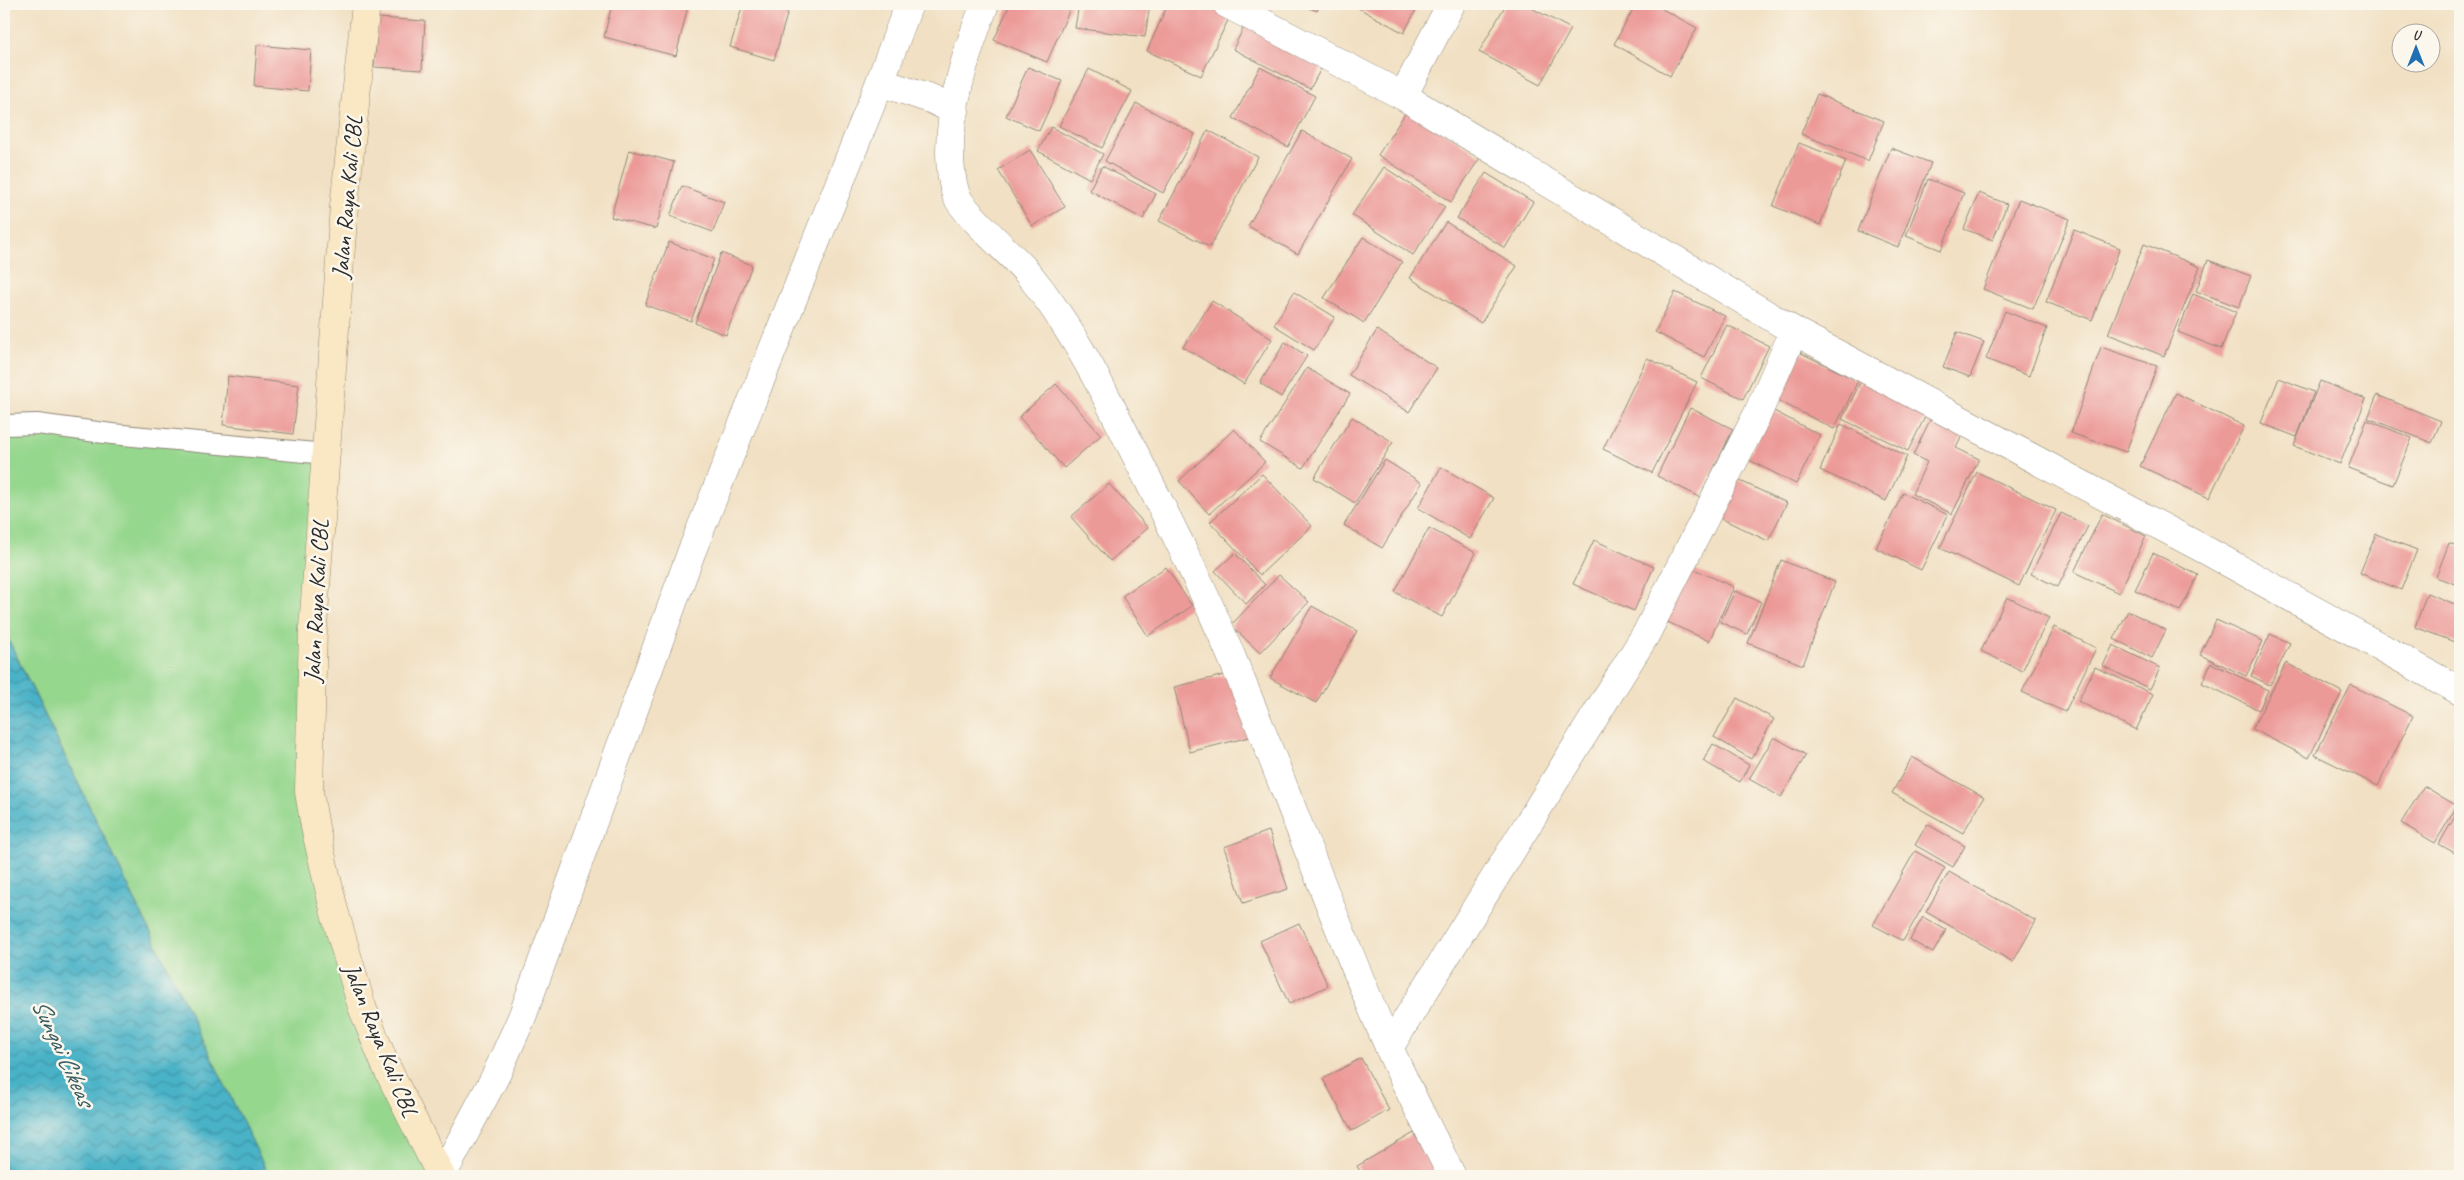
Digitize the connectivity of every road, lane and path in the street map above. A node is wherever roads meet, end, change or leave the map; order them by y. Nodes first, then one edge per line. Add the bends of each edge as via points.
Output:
1 (366, 4) edge
2 (909, 4) edge
3 (985, 4) edge
4 (1228, 4) edge
5 (1451, 4) edge
6 (888, 85) junction
7 (1403, 96) junction
8 (944, 106) junction
9 (1794, 331) junction
10 (4, 425) edge
11 (326, 454) junction
12 (2460, 691) edge
13 (1389, 1048) junction
14 (442, 1176) edge
15 (1452, 1176) edge

1 - 11 street, Jalan Raya Kali CBL via 344,206
2 - 6 street
3 - 8 street via 960,74
4 - 7 street
5 - 7 street
6 - 8 street
6 - 14 street via 691,553 522,1017 496,1075
7 - 9 street
8 - 13 street via 957,197 1026,272 1066,327 1118,420 1232,657
9 - 12 street via 2201,548
9 - 13 street via 1757,415 1646,634
10 - 11 lane via 37,424
11 - 14 street, Jalan Raya Kali CBL via 313,628 308,762 312,810 334,910 362,1006 385,1064
13 - 15 street

